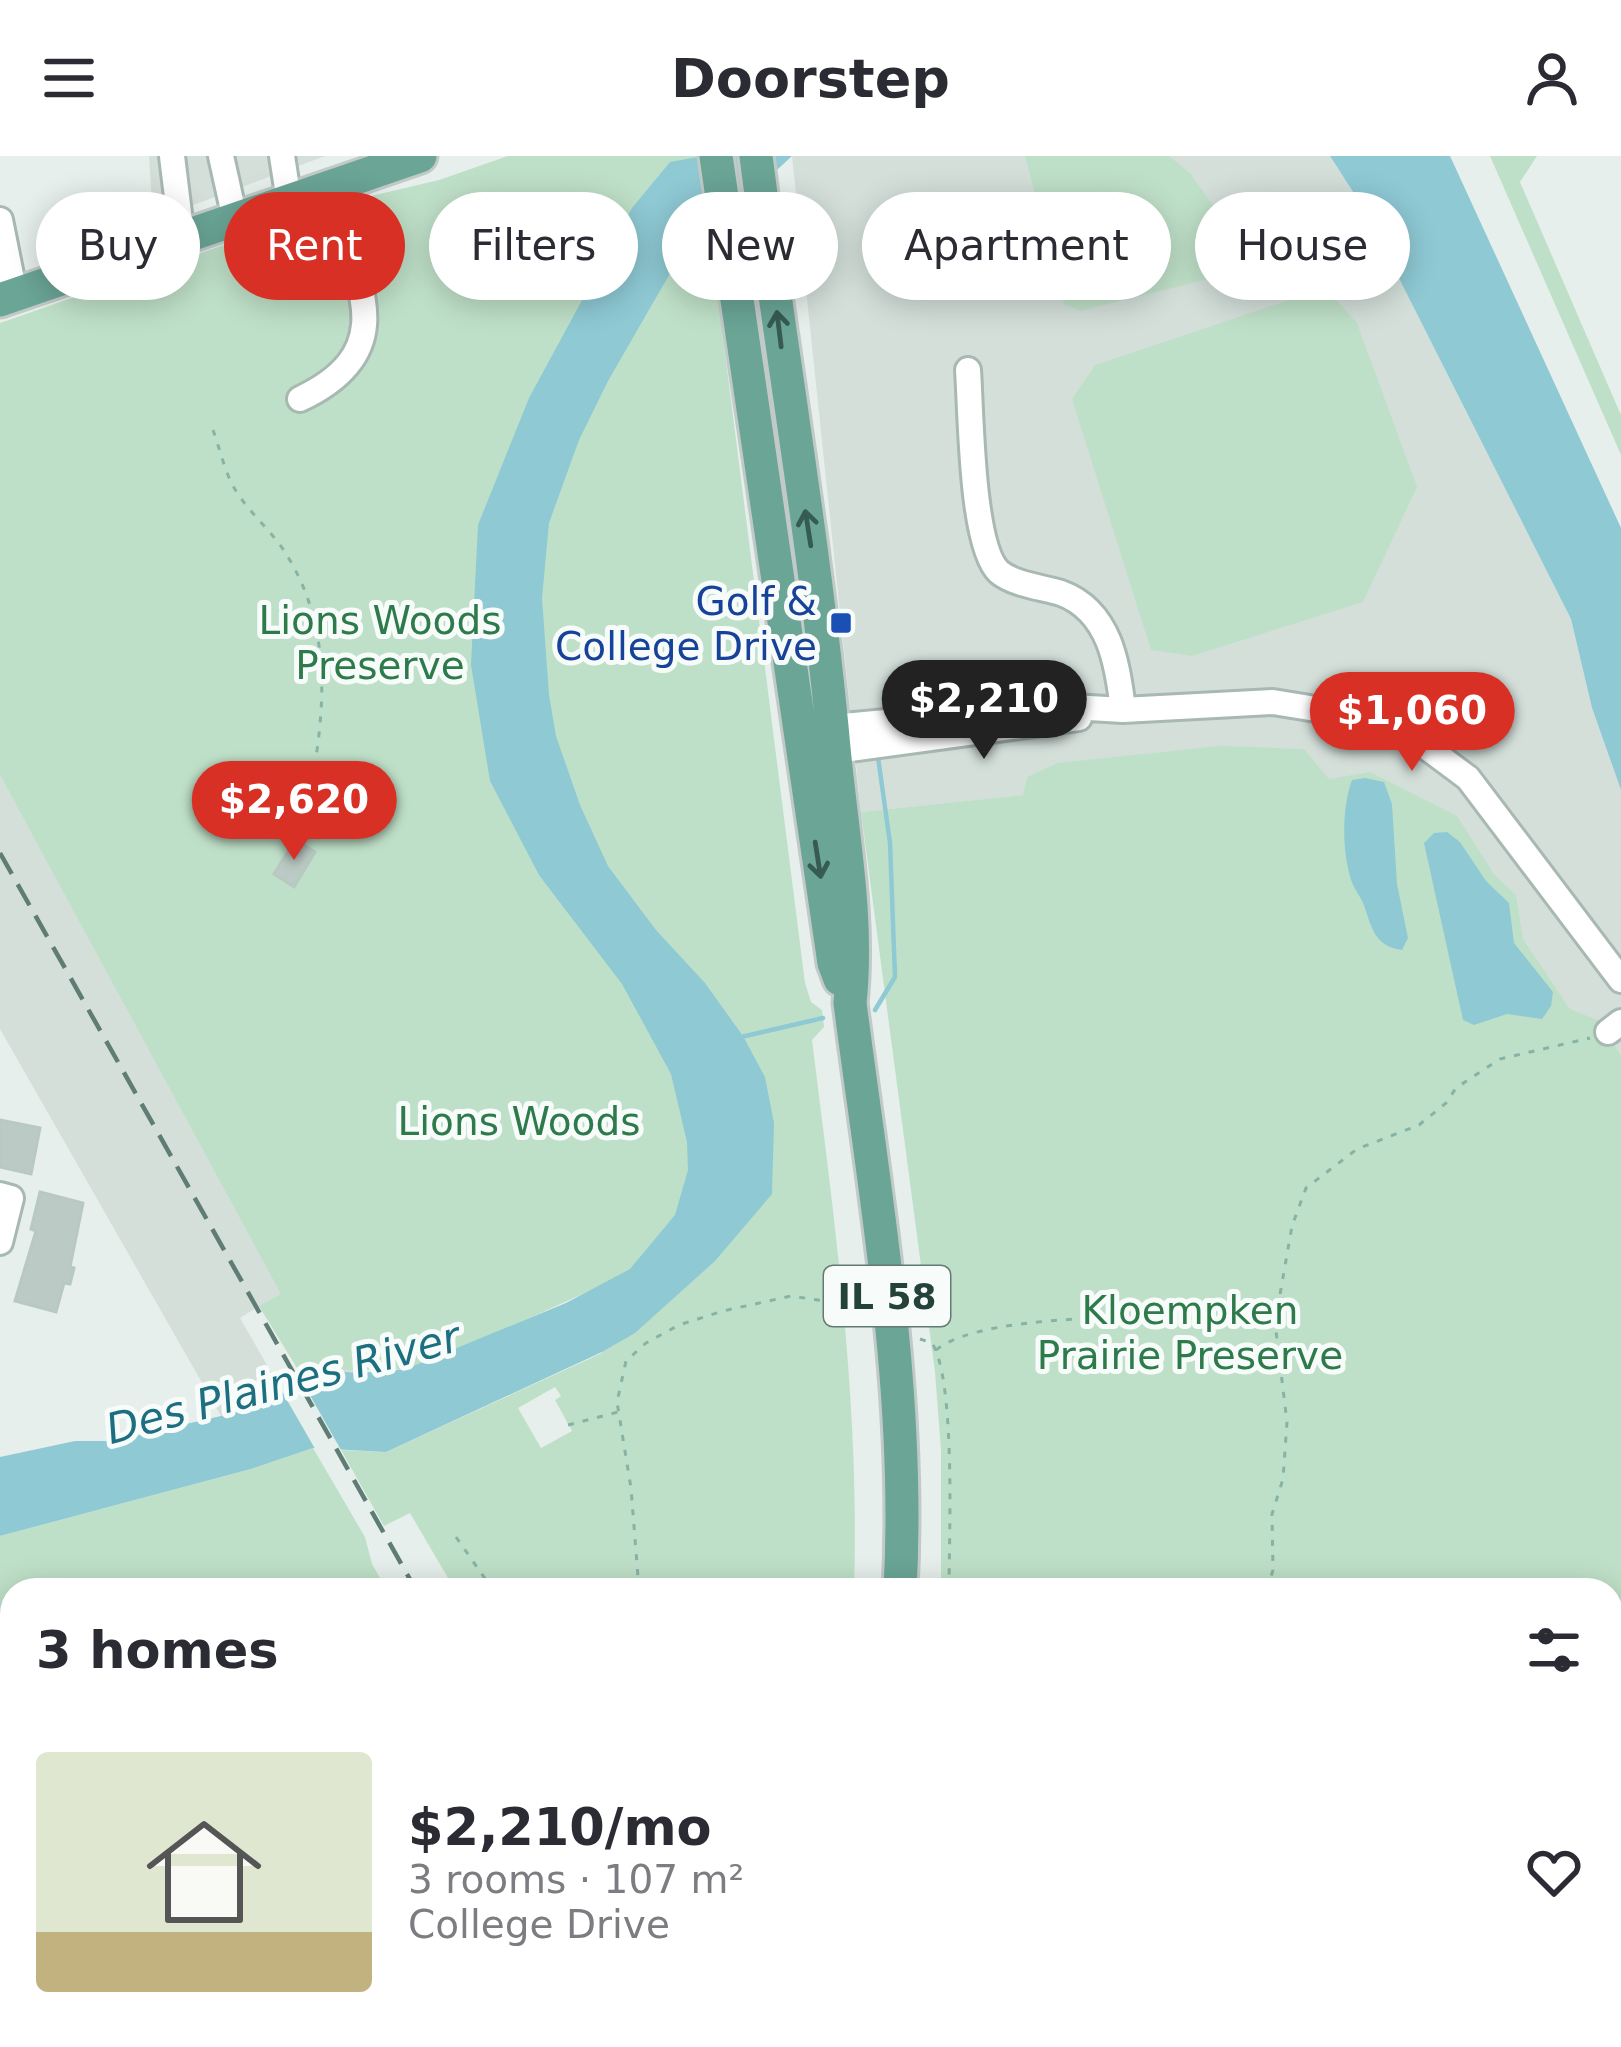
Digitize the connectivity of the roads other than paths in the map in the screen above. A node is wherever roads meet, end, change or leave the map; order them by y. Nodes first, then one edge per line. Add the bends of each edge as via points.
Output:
1 (172, 156) edge
2 (221, 156) edge
3 (282, 156) edge
4 (716, 156) edge
5 (756, 156) edge
6 (406, 158) edge
7 (324, 188) junction
8 (176, 192) edge
9 (229, 192) edge
10 (288, 192) edge
11 (313, 192) edge
12 (0, 220) edge
13 (8, 297) edge
14 (968, 370) dead end
15 (300, 399) dead end
16 (1123, 710) junction
17 (834, 739) junction
18 (801, 744) junction
19 (1621, 980) edge
20 (850, 1003) junction
21 (6, 1197) edge
22 (0, 1241) edge
23 (900, 1578) edge

1 - 8 street
2 - 9 street
3 - 10 street
4 - 18 main road, IL 58
17 -> 5 main road, IL 58
6 - 7 main road
7 - 11 main road
7 - 15 street via 366,328 358,356 338,379
12 - 13 street
14 - 16 street via 982,544 1000,572 1083,605 1118,660
16 - 17 street
16 - 19 street via 1273,702 1365,717 1425,746 1490,803
17 - 18 street
17 - 20 main road, IL 58 via 855,957
18 -> 20 main road, IL 58 via 834,963
20 - 23 main road, IL 58 via 901,1445
21 - 22 street

